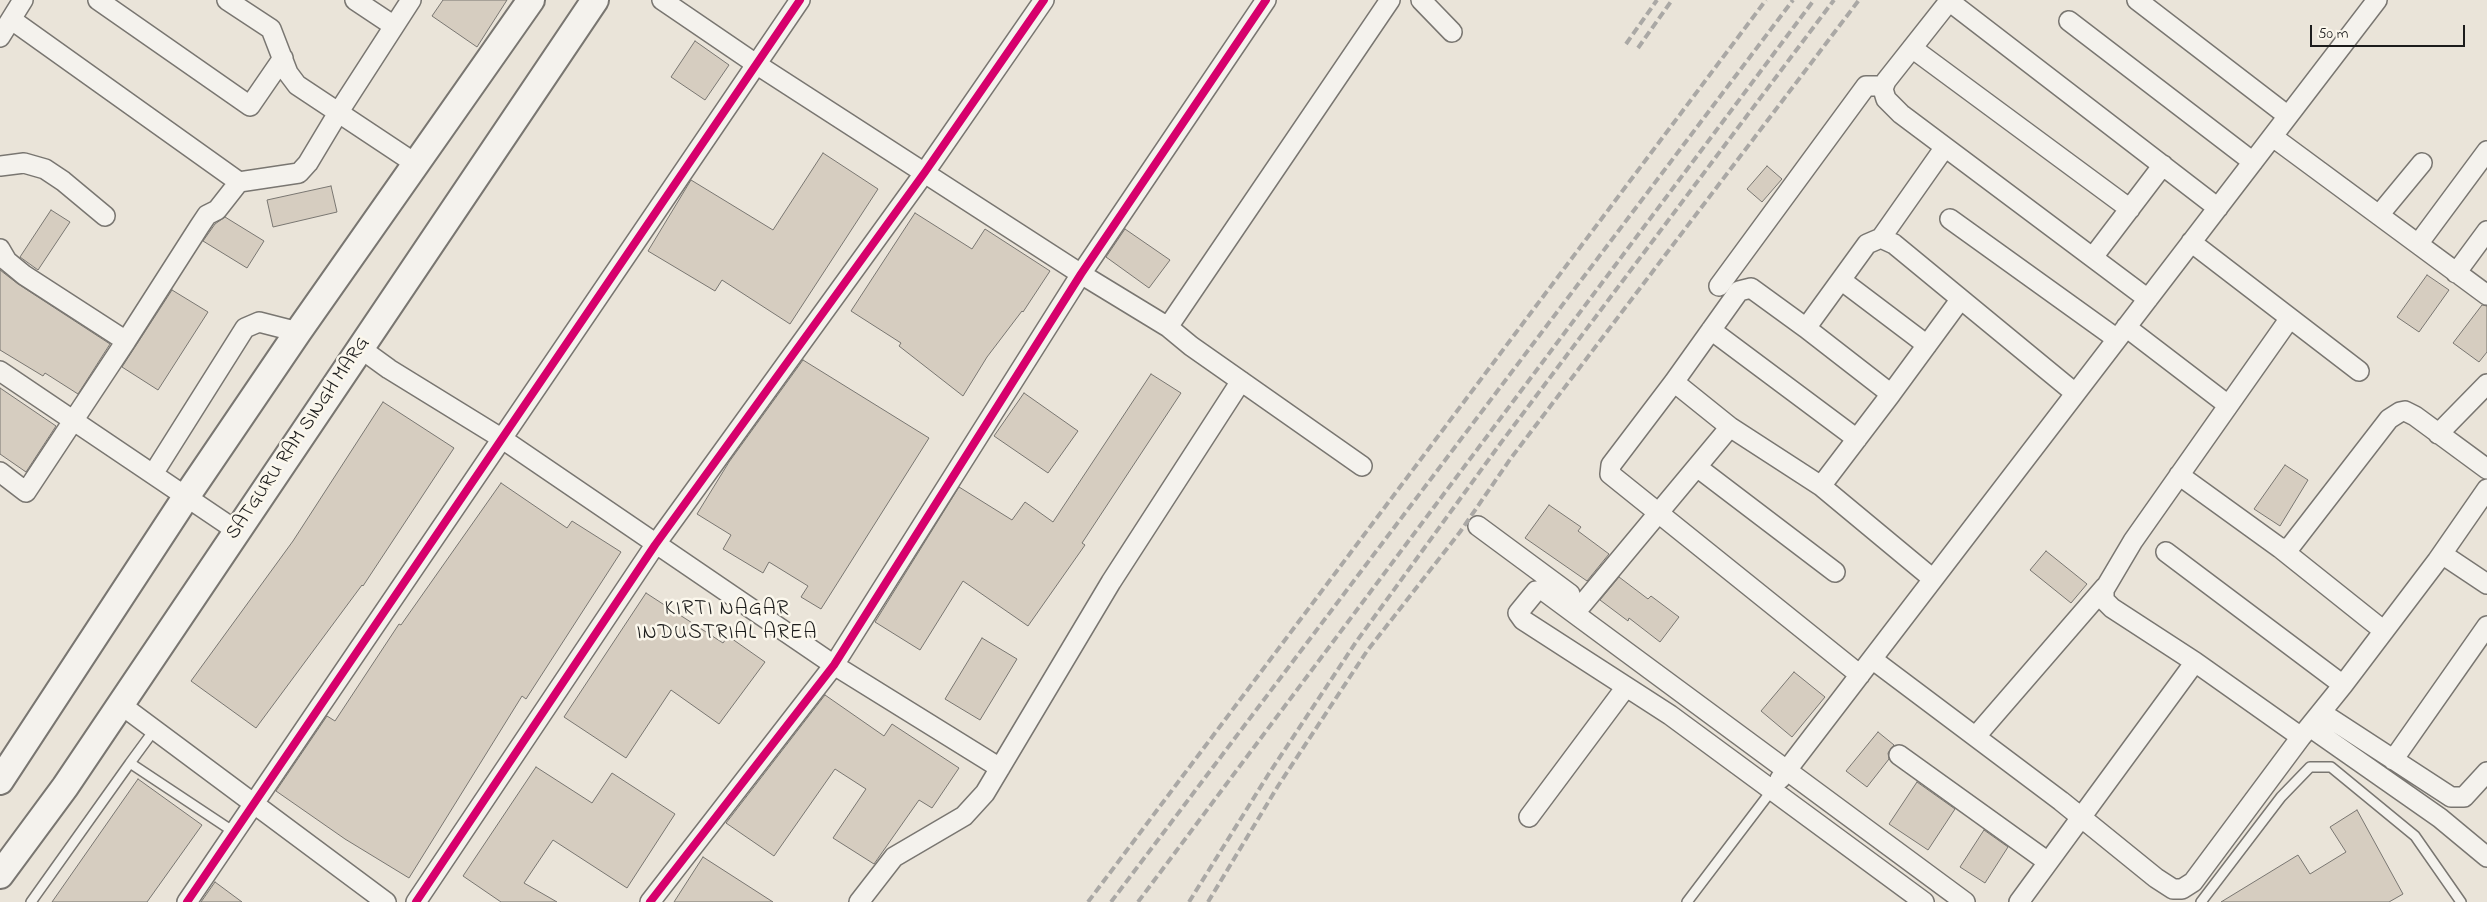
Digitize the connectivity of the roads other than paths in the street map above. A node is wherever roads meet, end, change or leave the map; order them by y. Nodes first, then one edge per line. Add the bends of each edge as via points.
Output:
1 (24, 0) edge
2 (98, 0) edge
3 (227, 0) edge
4 (356, 0) edge
5 (411, 0) edge
6 (531, 0) edge
7 (595, 0) edge
8 (662, 0) edge
9 (800, 0) edge
10 (1044, 0) edge
11 (1266, 0) edge
12 (1390, 0) edge
13 (1421, 0) edge
14 (1950, 0) edge
15 (2137, 0) edge
16 (2377, 0) edge
17 (12, 20) junction
18 (2069, 21) dead end
19 (394, 26) junction
20 (1452, 32) dead end
21 (0, 37) edge
22 (1912, 48) junction
23 (283, 58) junction
24 (756, 64) junction
25 (1884, 86) junction
26 (338, 113) junction
27 (2288, 116) junction
28 (2272, 137) junction
29 (1945, 147) junction
30 (2487, 151) edge
31 (2253, 162) junction
32 (2422, 163) dead end
33 (416, 164) junction
34 (2162, 165) junction
35 (0, 166) edge
36 (925, 172) junction
37 (239, 182) junction
38 (2218, 208) junction
39 (2130, 209) junction
40 (2379, 215) junction
41 (106, 216) dead end
42 (1950, 219) dead end
43 (2487, 232) edge
44 (1881, 238) junction
45 (2191, 242) junction
46 (2418, 244) junction
47 (0, 249) edge
48 (2093, 257) junction
49 (2456, 273) junction
50 (1081, 274) junction
51 (1841, 280) junction
52 (1718, 286) dead end
53 (2487, 295) edge
54 (2148, 299) junction
55 (1960, 300) junction
56 (2290, 318) junction
57 (1168, 327) junction
58 (1806, 328) junction
59 (1711, 330) junction
60 (298, 332) junction
61 (2122, 333) junction
62 (126, 341) junction
63 (1927, 345) junction
64 (360, 348) junction
65 (0, 371) edge
66 (2359, 371) dead end
67 (1241, 382) junction
68 (1674, 382) junction
69 (2487, 384) edge
70 (1891, 394) junction
71 (2075, 394) junction
72 (2228, 405) junction
73 (72, 421) junction
74 (1730, 427) junction
75 (2438, 434) junction
76 (501, 438) junction
77 (1857, 439) junction
78 (1362, 466) dead end
79 (1697, 467) junction
80 (2487, 469) edge
81 (0, 472) edge
82 (153, 474) junction
83 (2179, 475) junction
84 (1821, 486) junction
85 (2487, 489) edge
86 (186, 497) junction
87 (1659, 514) junction
88 (1478, 526) dead end
89 (237, 531) junction
90 (655, 545) junction
91 (2280, 548) junction
92 (2166, 552) dead end
93 (2442, 554) junction
94 (1835, 572) dead end
95 (1933, 579) junction
96 (2487, 584) edge
97 (2106, 587) junction
98 (1579, 608) junction
99 (2487, 626) edge
100 (2384, 631) junction
101 (1872, 658) junction
102 (2196, 662) junction
103 (834, 665) junction
104 (1860, 675) junction
105 (2343, 685) junction
106 (1626, 687) junction
107 (120, 704) junction
108 (2311, 725) junction
109 (156, 729) junction
110 (1976, 736) junction
111 (1899, 755) dead end
112 (2393, 760) junction
113 (130, 763) junction
114 (1000, 768) junction
115 (1787, 770) junction
116 (2487, 772) edge
117 (0, 781) edge
118 (1772, 790) junction
119 (253, 803) junction
120 (1529, 817) dead end
121 (2081, 817) junction
122 (234, 832) junction
123 (2487, 857) edge
124 (2048, 862) junction
125 (0, 875) edge
126 (32, 902) edge
127 (187, 902) edge
128 (386, 902) edge
129 (416, 902) edge
130 (650, 902) edge
131 (859, 902) edge
132 (1687, 902) edge
133 (1924, 902) edge
134 (1965, 902) edge
135 (2019, 902) edge
136 (2201, 902) edge
137 (2462, 902) edge

1 - 17 street
2 - 23 street via 250,106
3 - 23 street via 271,29
4 - 19 street
5 - 19 street
6 - 33 main road
7 - 64 main road, SATGURU RAM SINGH MARG
8 - 24 street
9 - 24 street
10 - 36 street
11 - 50 street
12 - 57 street
13 - 20 street
14 - 22 street
14 - 34 street
15 - 27 street
16 - 27 street
17 - 21 street
17 - 37 street
18 - 31 street
19 - 26 street
22 - 25 street
22 - 39 street
23 - 26 street via 297,85
24 - 36 street
24 - 76 street
25 - 29 street via 1886,99
25 - 52 street via 1866,86
26 - 33 street
26 - 37 street via 299,173
27 - 28 street
28 - 31 street
28 - 40 street
29 - 44 street
29 - 48 street
30 - 46 street
31 - 38 street
32 - 40 street
33 - 60 main road
34 - 38 street
34 - 39 street
35 - 41 street via 24,163 45,169
36 - 50 street
36 - 90 street
37 - 62 street via 217,210 207,215 198,227
38 - 45 street
39 - 48 street
40 - 46 street
42 - 61 street
43 - 49 street
44 - 51 street via 1867,244
44 - 55 street via 1894,244
45 - 54 street
45 - 56 street
46 - 49 street
47 - 62 street via 7,261 24,275
48 - 54 street
49 - 53 street
50 - 57 street
50 - 103 street
51 - 58 street
51 - 63 street
54 - 61 street
55 - 63 street
55 - 71 street
56 - 66 street
56 - 72 street
57 - 67 street
58 - 59 street via 1764,295 1752,288 1744,288
58 - 70 street
59 - 68 street
59 - 77 street
60 - 82 street via 259,322 245,328
60 - 86 main road
61 - 71 street
61 - 72 street
62 - 73 street
63 - 70 street
64 - 76 street via 388,369
64 - 89 main road, SATGURU RAM SINGH MARG
65 - 73 street
67 - 78 street
67 - 114 street via 1111,582
68 - 74 street
68 - 87 street via 1609,470 1618,482
69 - 75 street
70 - 77 street
71 - 95 street
72 - 83 street
73 - 81 street via 26,492
73 - 82 street
74 - 79 street
74 - 84 street
75 - 80 street
75 - 91 street via 2405,411 2394,415 2290,547
76 - 90 street
76 - 119 street
77 - 84 street
79 - 87 street
79 - 94 street
82 - 86 street
83 - 91 street
83 - 97 street
84 - 95 street
85 - 93 street
86 - 89 street
86 - 117 main road
87 - 98 street
87 - 104 street
88 - 98 street
89 - 107 main road, SATGURU RAM SINGH MARG
90 - 103 street
90 - 129 street
91 - 100 street
92 - 105 street
93 - 96 street
93 - 100 street
95 - 101 street
97 - 102 street via 2104,600 2112,608
97 - 110 street
98 - 106 street via 1539,590 1518,613 1523,620
98 - 115 street
99 - 112 street
100 - 105 street
101 - 104 street
101 - 110 street
102 - 108 street
102 - 121 street
103 - 114 street
103 - 130 street
104 - 115 street
105 - 108 street
106 - 118 street
106 - 120 street
107 - 109 street
107 - 125 main road, SATGURU RAM SINGH MARG via 65,787
108 - 112 street
108 - 121 street via 2193,882 2182,889 2173,889 2156,878
108 - 123 street via 2440,818
109 - 113 lane
109 - 119 street
110 - 121 street
111 - 124 street
112 - 116 street via 2444,793 2458,798 2469,793
113 - 122 lane
113 - 126 lane
114 - 131 street via 976,804 941,830 894,857
115 - 118 street
115 - 134 street
118 - 132 lane
118 - 133 street
119 - 122 street
119 - 128 street
121 - 124 street
122 - 127 street
124 - 135 street
136 - 137 lane via 2281,797 2310,767 2331,767 2415,836

